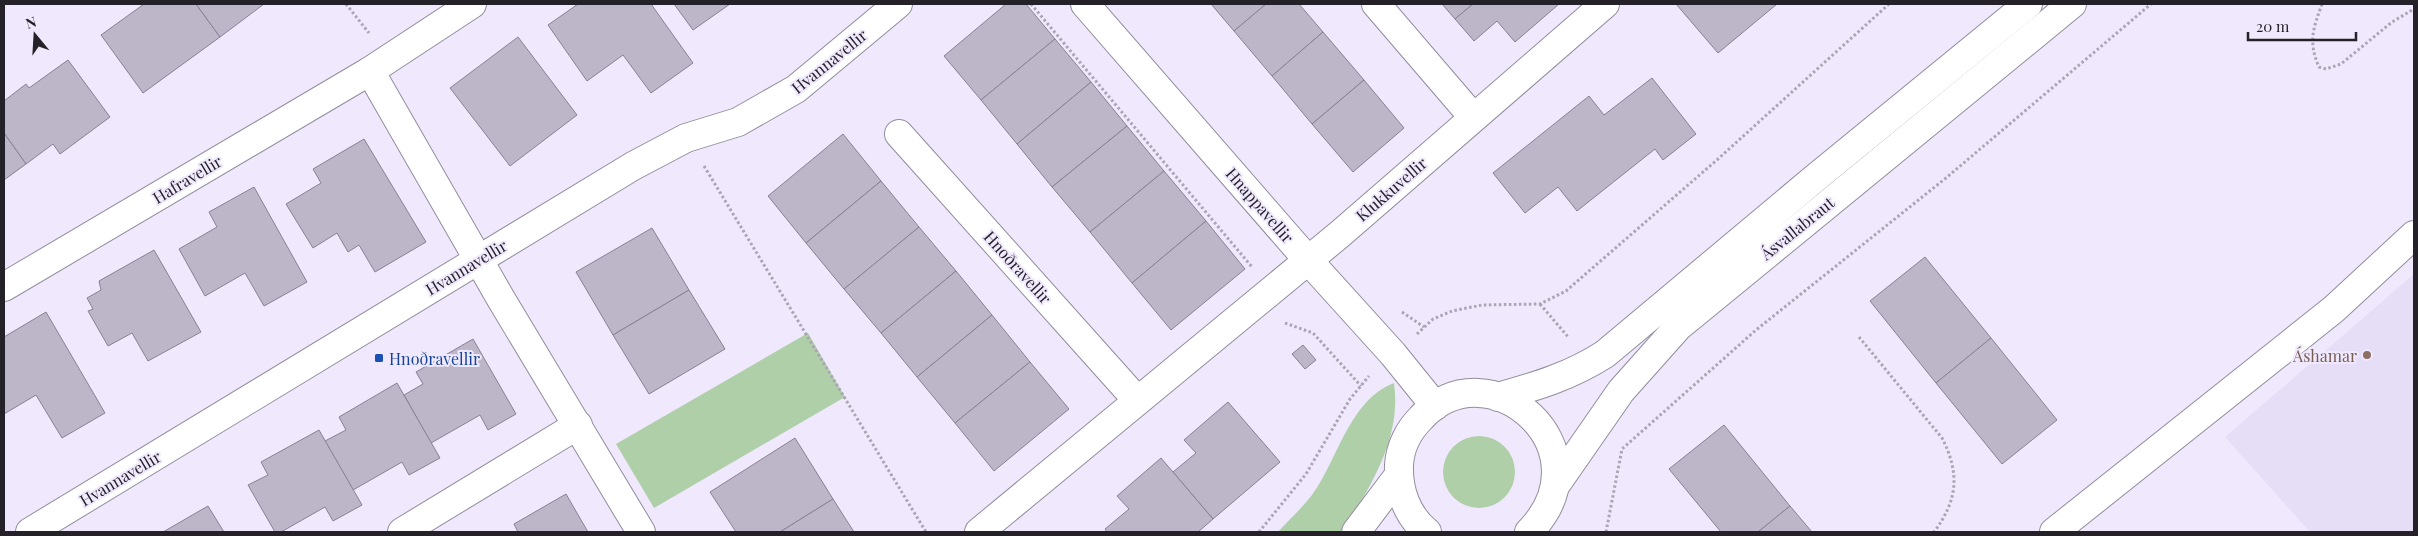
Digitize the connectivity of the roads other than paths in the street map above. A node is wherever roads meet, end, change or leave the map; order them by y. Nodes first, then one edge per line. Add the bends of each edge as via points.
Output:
1 (472, 4) edge
2 (898, 4) edge
3 (1084, 4) edge
4 (1376, 4) edge
5 (1606, 4) edge
6 (2028, 4) edge
7 (2072, 4) edge
8 (370, 71) junction
9 (1473, 117) junction
10 (899, 134) dead end
11 (2414, 234) edge
12 (1307, 259) junction
13 (478, 260) junction
14 (4, 288) edge
15 (1498, 396) junction
16 (1137, 400) junction
17 (1435, 406) junction
18 (578, 426) junction
19 (1399, 475) junction
20 (1555, 486) junction
21 (30, 532) edge
22 (402, 532) edge
23 (641, 532) edge
24 (979, 532) edge
25 (1356, 532) edge
26 (1427, 532) edge
27 (1529, 532) edge
28 (2054, 532) edge

1 - 8 street, Hafravellir
2 - 13 street, Hvannavellir via 796,89 738,122 686,138 633,166
3 - 12 street, Hnappavellir
4 - 9 street
5 - 9 street, Klukkuvellir
6 - 15 street, Ásvallabraut via 1605,354 1549,383
7 - 20 street, Ásvallabraut via 1678,327 1621,391
8 - 13 street
8 - 14 street, Hafravellir
9 - 12 street, Klukkuvellir
10 - 16 street, Hnoðravellir
11 - 28 street via 2334,309
12 - 16 street
12 - 17 street, Hnappavellir via 1394,354
13 - 18 street
13 - 21 street, Hvannavellir
15 - 17 street via 1466,394
15 - 20 street via 1528,412 1548,437 1554,453
16 - 24 street
17 - 19 street via 1415,424 1408,436 1402,448
18 - 22 street
18 - 23 street
19 - 25 street
19 - 26 street via 1406,504 1413,518
20 - 27 street via 1541,519

